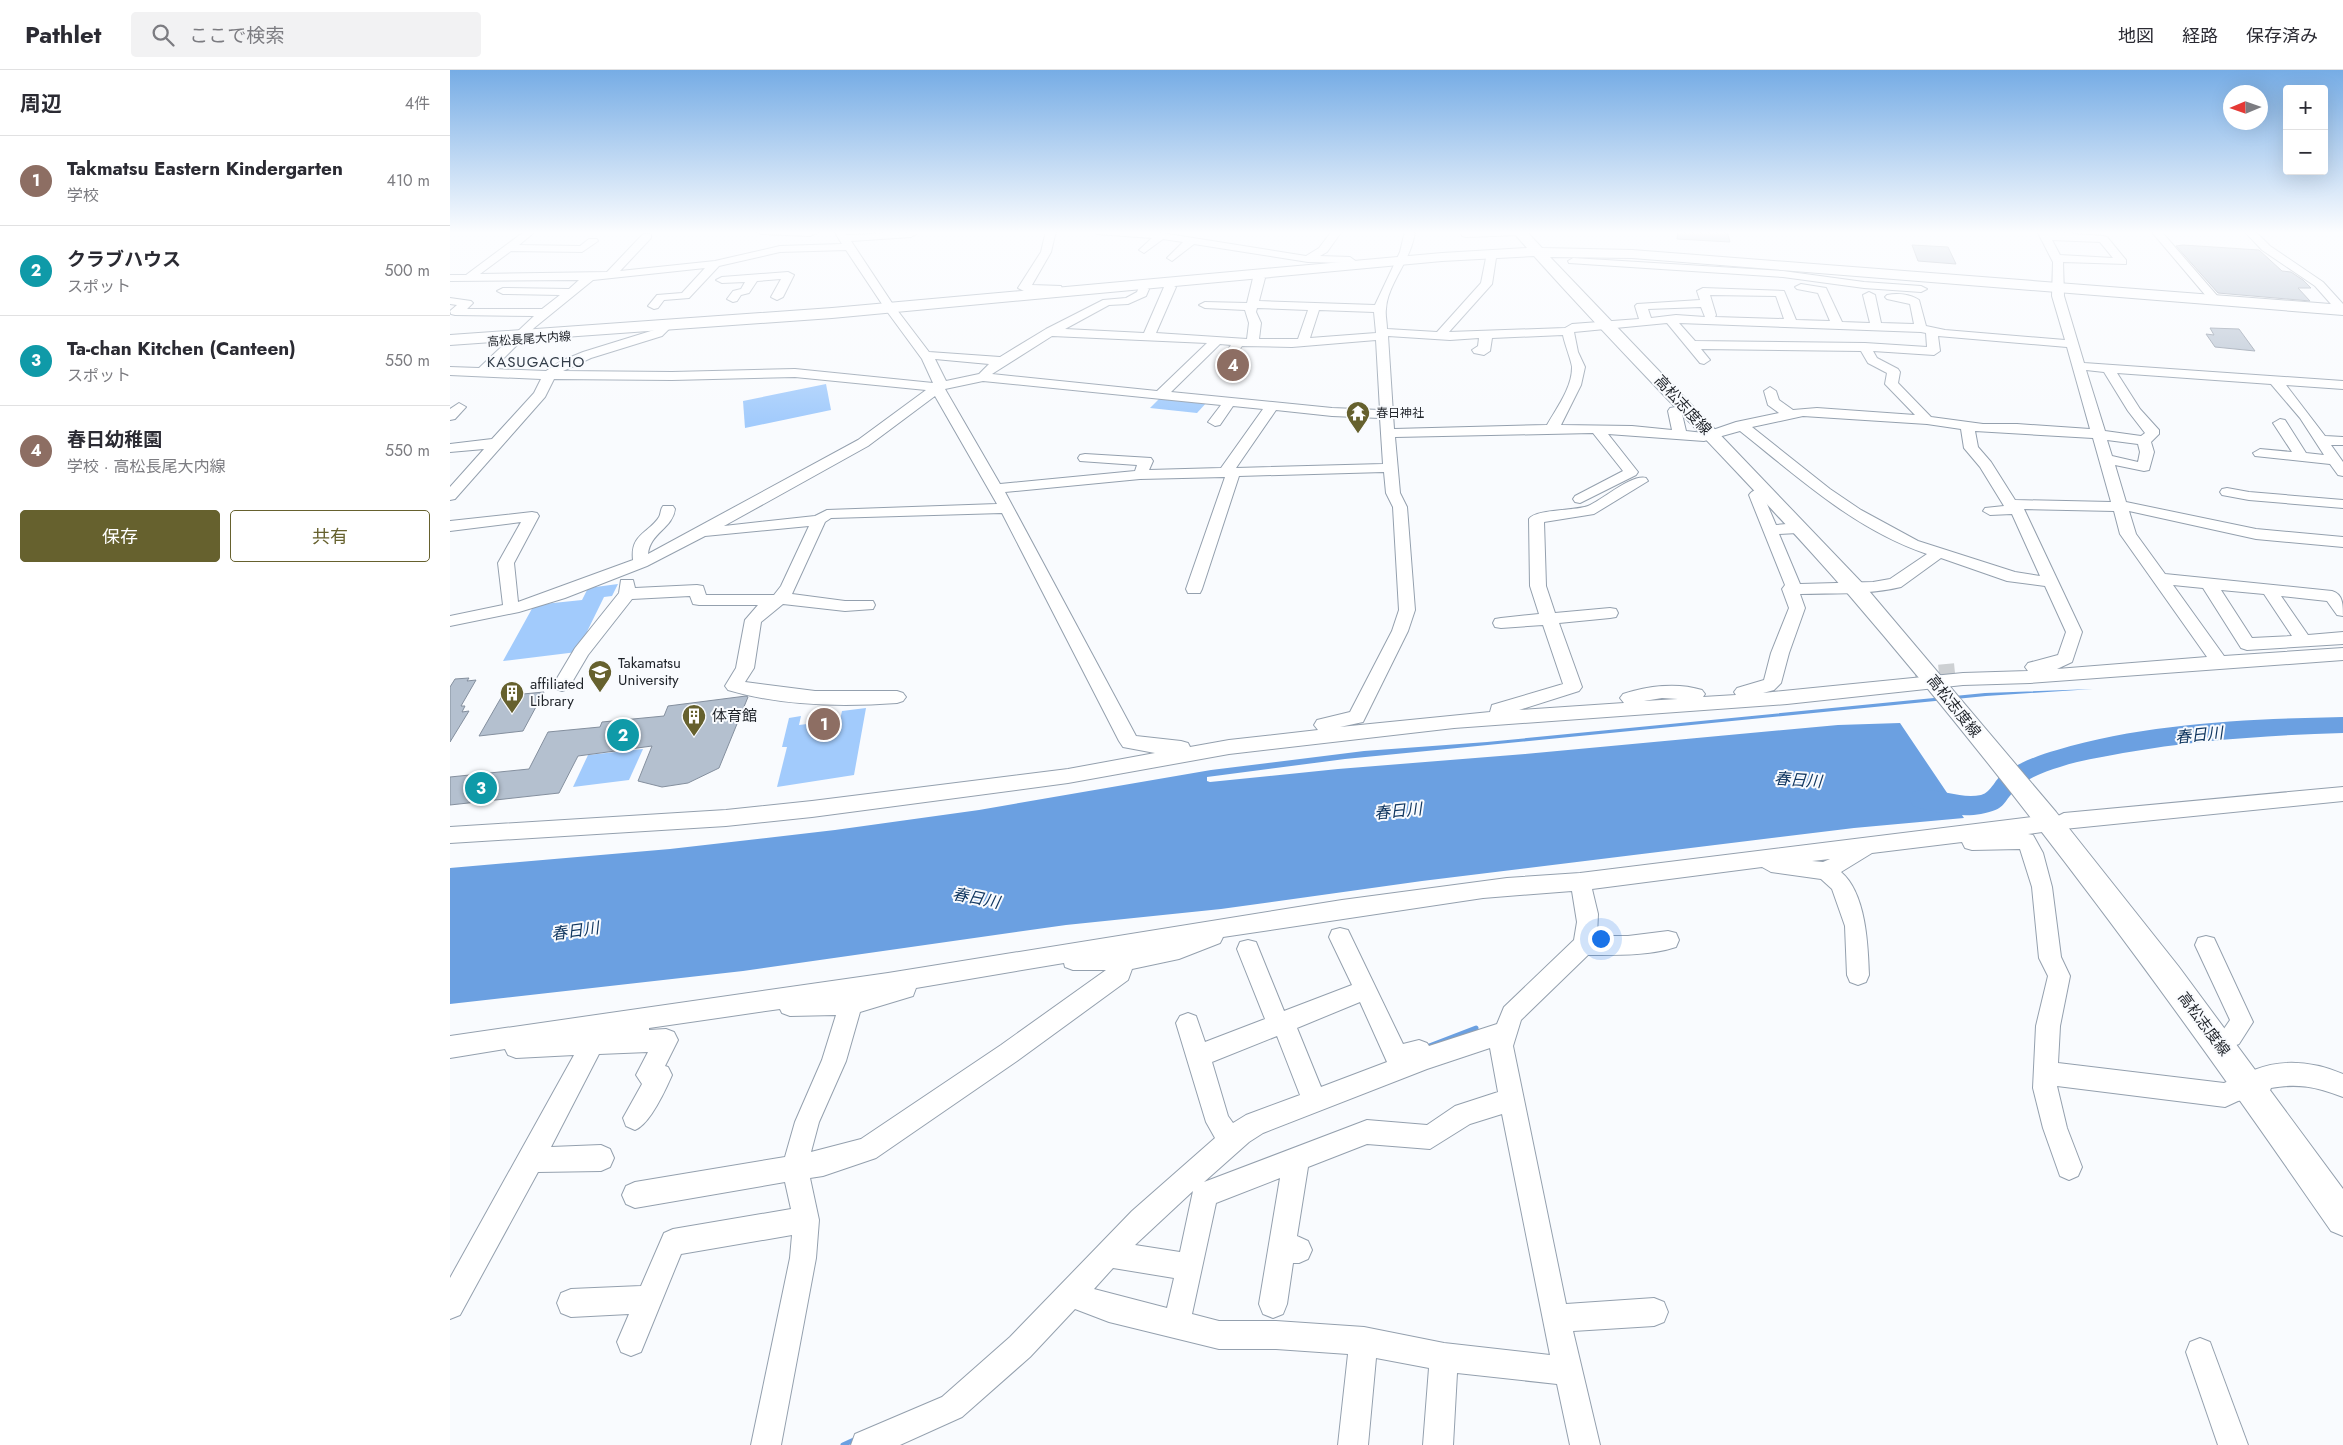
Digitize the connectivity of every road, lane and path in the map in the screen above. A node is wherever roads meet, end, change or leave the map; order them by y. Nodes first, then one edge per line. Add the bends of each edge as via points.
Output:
1 (453, 295) edge
2 (568, 295) edge
3 (686, 295) edge
4 (735, 295) edge
5 (882, 295) edge
6 (1001, 295) edge
7 (1070, 295) edge
8 (1140, 295) edge
9 (1166, 295) edge
10 (1255, 295) edge
11 (1384, 295) edge
12 (1476, 295) edge
13 (1585, 295) edge
14 (1704, 295) edge
15 (1741, 295) edge
16 (1784, 295) edge
17 (1824, 295) edge
18 (1869, 295) edge
19 (1871, 295) edge
20 (2058, 295) edge
21 (2127, 295) edge
22 (2132, 295) edge
23 (2211, 295) edge
24 (2329, 295) edge
25 (733, 299) dead end
26 (2216, 301) junction
27 (1706, 304) junction
28 (1205, 305) dead end
29 (654, 306) dead end
30 (1252, 306) junction
31 (1314, 308) junction
32 (1380, 309) junction
33 (892, 310) junction
34 (2343, 311) edge
35 (545, 313) junction
36 (453, 314) edge
37 (1671, 320) junction
38 (1711, 320) junction
39 (1646, 321) junction
40 (1748, 321) junction
41 (1792, 323) junction
42 (1836, 324) junction
43 (490, 325) dead end
44 (1614, 325) junction
45 (1876, 325) junction
46 (662, 329) junction
47 (1568, 330) junction
48 (1927, 330) junction
49 (1050, 332) junction
50 (524, 333) junction
51 (1381, 334) junction
52 (1441, 334) junction
53 (1486, 334) junction
54 (1148, 338) junction
55 (450, 340) edge
56 (1217, 340) junction
57 (1246, 342) junction
58 (1302, 342) junction
59 (450, 344) edge
60 (2071, 344) junction
61 (1692, 345) junction
62 (1753, 346) junction
63 (1844, 347) junction
64 (1865, 347) junction
65 (1478, 350) dead end
66 (926, 355) junction
67 (1227, 359) dead end
68 (1704, 360) dead end
69 (1003, 361) junction
70 (2078, 366) junction
71 (2108, 368) junction
72 (450, 371) edge
73 (483, 372) junction
74 (549, 375) junction
75 (983, 377) junction
76 (2274, 379) junction
77 (2343, 385) edge
78 (938, 387) junction
79 (1280, 391) dead end
80 (1770, 391) dead end
81 (1160, 395) junction
82 (1229, 402) junction
83 (1273, 406) junction
84 (1687, 408) junction
85 (1387, 414) junction
86 (1790, 414) junction
87 (1927, 420) junction
88 (1215, 422) dead end
89 (2280, 423) dead end
90 (1741, 425) junction
91 (1967, 426) junction
92 (1552, 429) junction
93 (1597, 429) junction
94 (1388, 433) junction
95 (1715, 433) junction
96 (1680, 434) junction
97 (2099, 435) junction
98 (2322, 440) junction
99 (2144, 441) junction
100 (2343, 441) edge
101 (498, 443) junction
102 (450, 448) edge
103 (2260, 453) dead end
104 (2302, 457) junction
105 (2106, 459) junction
106 (2335, 460) junction
107 (1390, 468) junction
108 (2343, 472) edge
109 (1229, 473) junction
110 (1140, 475) junction
111 (1076, 480) junction
112 (1641, 482) dead end
113 (996, 489) junction
114 (1764, 492) junction
115 (2227, 492) dead end
116 (450, 496) edge
117 (1580, 499) dead end
118 (2343, 504) edge
119 (2014, 506) junction
120 (2120, 506) junction
121 (1007, 508) junction
122 (668, 509) dead end
123 (1990, 510) dead end
124 (819, 520) junction
125 (450, 526) edge
126 (1798, 528) junction
127 (1770, 530) junction
128 (698, 533) junction
129 (2343, 542) edge
130 (1938, 553) junction
131 (641, 563) junction
132 (624, 570) junction
133 (2160, 579) junction
134 (2049, 582) junction
135 (2208, 583) junction
136 (1860, 587) junction
137 (1794, 588) junction
138 (1194, 589) dead end
139 (2269, 590) junction
140 (627, 594) junction
141 (778, 599) junction
142 (867, 605) dead end
143 (511, 608) junction
144 (2343, 611) edge
145 (1610, 613) dead end
146 (1548, 619) junction
147 (450, 621) edge
148 (1501, 623) dead end
149 (2343, 638) edge
150 (2304, 641) junction
151 (2343, 654) edge
152 (2219, 662) junction
153 (2027, 673) junction
154 (1915, 675) tunnel mouth
155 (1947, 681) junction
156 (562, 685) dead end
157 (1833, 693) junction
158 (897, 697) dead end
159 (1730, 699) junction
160 (1464, 720) junction
161 (1220, 748) junction
162 (2343, 794) edge
163 (2054, 818) junction
164 (1946, 834) junction
165 (450, 836) edge
166 (1872, 844) junction
167 (1745, 860) junction
168 (1826, 871) junction
169 (1580, 882) junction
170 (1222, 927) junction
171 (1340, 937) dead end
172 (1668, 940) dead end
173 (2206, 945) dead end
174 (1583, 946) junction
175 (1248, 948) dead end
176 (1032, 959) junction
177 (1124, 962) junction
178 (956, 972) junction
179 (1858, 975) dead end
180 (1364, 990) junction
181 (851, 1005) junction
182 (718, 1007) junction
183 (1281, 1023) junction
184 (1188, 1024) dead end
185 (1505, 1032) junction
186 (2231, 1036) junction
187 (592, 1044) junction
188 (453, 1050) edge
189 (1453, 1051) junction
190 (1198, 1056) junction
191 (2045, 1073) junction
192 (2257, 1083) junction
193 (2343, 1086) edge
194 (1309, 1088) dead end
195 (1510, 1100) junction
196 (635, 1118) dead end
197 (1223, 1129) dead end
198 (601, 1158) dead end
199 (531, 1160) junction
200 (1296, 1160) junction
201 (795, 1167) junction
202 (2068, 1167) dead end
203 (1175, 1190) junction
204 (2343, 1190) edge
205 (635, 1194) dead end
206 (1205, 1194) junction
207 (2343, 1219) edge
208 (806, 1220) junction
209 (1107, 1254) junction
210 (1190, 1267) junction
211 (1070, 1294) junction
212 (649, 1299) junction
213 (571, 1304) dead end
214 (1273, 1304) dead end
215 (450, 1305) edge
216 (1180, 1310) dead end
217 (1654, 1312) dead end
218 (1556, 1318) junction
219 (1364, 1341) junction
220 (631, 1342) dead end
221 (2200, 1352) dead end
222 (1444, 1357) junction
223 (1568, 1371) junction
224 (883, 1441) edge
225 (766, 1445) edge
226 (1353, 1445) edge
227 (1438, 1445) edge
228 (1585, 1445) edge
229 (2233, 1445) edge

1 - 36 street via 467,303
2 - 35 street
3 - 29 street via 661,297
4 - 25 street
5 - 33 street
6 - 33 main road, 高松長尾大内線
7 - 33 main road, 高松長尾大内線
8 - 49 street via 1128,301 1106,302
9 - 54 street
10 - 30 street
11 - 32 street
12 - 52 street
13 - 44 main road, 高松志度線
14 - 27 street
15 - 40 street
16 - 41 street
17 - 42 street
18 - 45 street
19 - 48 street via 1915,302
20 - 60 street
21 - 34 main road, 高松長尾大内線
22 - 26 main road, 高松長尾大内線
23 - 26 street
24 - 34 street
26 - 34 main road, 高松長尾大内線
27 - 38 street
27 - 39 street via 1641,306
28 - 30 street
30 - 31 street
30 - 57 street via 1250,312 1255,323
31 - 32 street
31 - 58 street
32 - 51 street
33 - 46 main road, 高松長尾大内線
33 - 50 main road, 高松長尾大内線
33 - 66 street
35 - 36 street
35 - 50 street
37 - 38 street
37 - 39 street
37 - 61 street
38 - 40 street
39 - 44 street
40 - 41 street
40 - 62 street
41 - 42 street
42 - 45 street
42 - 63 street
43 - 50 street
44 - 47 street
44 - 84 main road, 高松志度線
44 - 95 main road, 高松志度線
45 - 48 street
46 - 50 main road, 高松長尾大内線
46 - 74 street via 576,359
47 - 53 street
47 - 92 street via 1579,367 1575,385
48 - 60 street
48 - 64 street via 1934,351
49 - 54 street
49 - 69 street
50 - 55 main road, 高松長尾大内線
50 - 59 main road, 高松長尾大内線
50 - 73 street
51 - 52 street
51 - 58 street
51 - 85 street
52 - 53 street
53 - 65 street via 1484,351
54 - 56 street
56 - 57 street
56 - 81 street
57 - 58 street
57 - 67 street
60 - 70 street
61 - 62 street
61 - 68 street
62 - 63 street
63 - 64 street
64 - 87 street via 1872,360 1894,372 1891,384
66 - 69 street
66 - 78 street via 940,382
69 - 75 street
70 - 71 street
70 - 97 street
71 - 76 street
71 - 99 street via 2135,411 2152,430 2150,438
72 - 73 street
73 - 74 street
74 - 78 street via 795,372
74 - 101 street via 540,394
75 - 78 street
75 - 81 street
76 - 77 street
76 - 98 street
78 - 113 street
78 - 128 street via 863,443
79 - 83 street
80 - 86 street via 1773,402
81 - 82 street
82 - 83 street
82 - 88 street
83 - 85 street
83 - 109 street
84 - 95 main road, 高松志度線
84 - 96 street via 1675,411
85 - 94 street
86 - 87 street via 1817,412
86 - 90 street
87 - 91 street
89 - 104 street
90 - 95 street
90 - 130 street via 1856,513
91 - 97 street
91 - 119 street via 1971,448
92 - 93 street
92 - 94 street
93 - 96 street
93 - 117 street via 1631,472
94 - 107 street
95 - 96 street via 1704,437
95 - 114 main road, 高松志度線
95 - 136 main road, 高松志度線
97 - 99 street
97 - 105 street
98 - 100 street
98 - 106 street
99 - 105 street via 2147,452 2144,466
101 - 102 street
101 - 116 street
103 - 104 street
104 - 106 street
105 - 120 street
106 - 108 street
107 - 109 street
107 - 161 street via 1393,493 1400,507 1407,610 1400,631 1357,717 1250,738
109 - 110 street
109 - 138 street
110 - 111 street
110 - 111 street via 1146,460 1088,453
111 - 113 street
112 - 146 street via 1589,510 1536,519 1538,586
113 - 121 street
114 - 126 main road, 高松志度線
114 - 127 street via 1756,495
115 - 118 street
119 - 120 street
119 - 123 street
119 - 134 street
120 - 129 street via 2256,534
120 - 133 street via 2128,534
121 - 124 street via 827,514
121 - 161 street via 1130,742 1149,746
122 - 131 street via 667,518 645,538 639,554
124 - 128 street
124 - 141 street via 788,588
125 - 143 street via 532,516 506,563
126 - 127 street
126 - 136 main road, 高松志度線
127 - 137 street
128 - 131 street
130 - 134 street via 2013,577
130 - 136 street via 1895,583
131 - 132 street
132 - 140 street
132 - 143 street
133 - 135 street
133 - 152 street
134 - 153 street via 2074,632 2066,658
135 - 139 street
135 - 150 street via 2247,644
136 - 137 street
136 - 155 main road, 高松志度線
137 - 159 street via 1790,588 1797,608 1772,683
139 - 144 street via 2332,596
139 - 150 street
140 - 141 street via 697,590 699,600
140 - 156 street via 581,652
141 - 142 street
141 - 158 street via 753,620 745,668 734,686 767,694 872,699
143 - 147 street
145 - 146 street
146 - 148 street
146 - 160 street via 1573,687
149 - 150 street
151 - 152 street
152 - 153 street
153 - 155 street
154 - 157 street via 1841,684
155 - 157 street
155 - 163 main road, 高松志度線
157 - 159 street
159 - 160 street
160 - 161 street
161 - 165 street via 1068,776 812,809 726,818
162 - 163 street
163 - 164 street
163 - 186 main road, 高松志度線 via 2152,932
163 - 192 main road, 高松志度線 via 2088,870
164 - 166 street
164 - 191 street via 1958,842 2026,842 2033,852 2042,887 2050,958 2059,976 2048,1026
166 - 167 street
166 - 168 street
167 - 168 street
167 - 169 street
168 - 179 street via 1841,884 1856,926
169 - 170 street via 1456,893
169 - 174 street via 1589,933
170 - 176 street
170 - 177 street via 1215,935 1178,950
171 - 180 street
172 - 174 street
173 - 186 street via 2242,1022
174 - 185 street via 1512,1014
175 - 183 street
176 - 177 street
176 - 178 street
177 - 201 street via 1120,973 887,1137 846,1157
178 - 181 street via 946,978
178 - 182 street
180 - 183 street
180 - 189 street via 1397,1057 1413,1051
181 - 182 street
181 - 201 street via 834,1061 807,1122
182 - 187 street via 694,1016 621,1032
182 - 188 street
183 - 190 street
183 - 194 street
184 - 190 street
185 - 189 street
185 - 195 street via 1501,1046
186 - 192 main road, 高松志度線
187 - 188 street
187 - 196 street via 666,1040 648,1075 660,1075
187 - 199 street
189 - 203 street via 1426,1058 1255,1124 1240,1133
190 - 197 street
191 - 192 street via 2225,1095
191 - 202 street via 2055,1128
192 - 193 street via 2294,1073 2324,1078
192 - 204 main road, 高松志度線
192 - 207 main road, 高松志度線
195 - 200 street via 1464,1114 1430,1137 1367,1132
195 - 218 street
198 - 199 street
199 - 215 street
200 - 206 street
200 - 214 street via 1291,1249
201 - 205 street
201 - 208 street
203 - 206 street
203 - 209 street
206 - 210 street
208 - 212 street via 673,1242
208 - 225 street via 803,1258
209 - 210 street
209 - 211 street
210 - 216 street
211 - 219 street via 1109,1308 1219,1335
211 - 224 street via 1020,1347 952,1407
212 - 213 street
212 - 220 street
217 - 218 street
218 - 223 street
219 - 222 street
219 - 226 street
221 - 229 street
222 - 223 street
222 - 227 street
223 - 228 street

